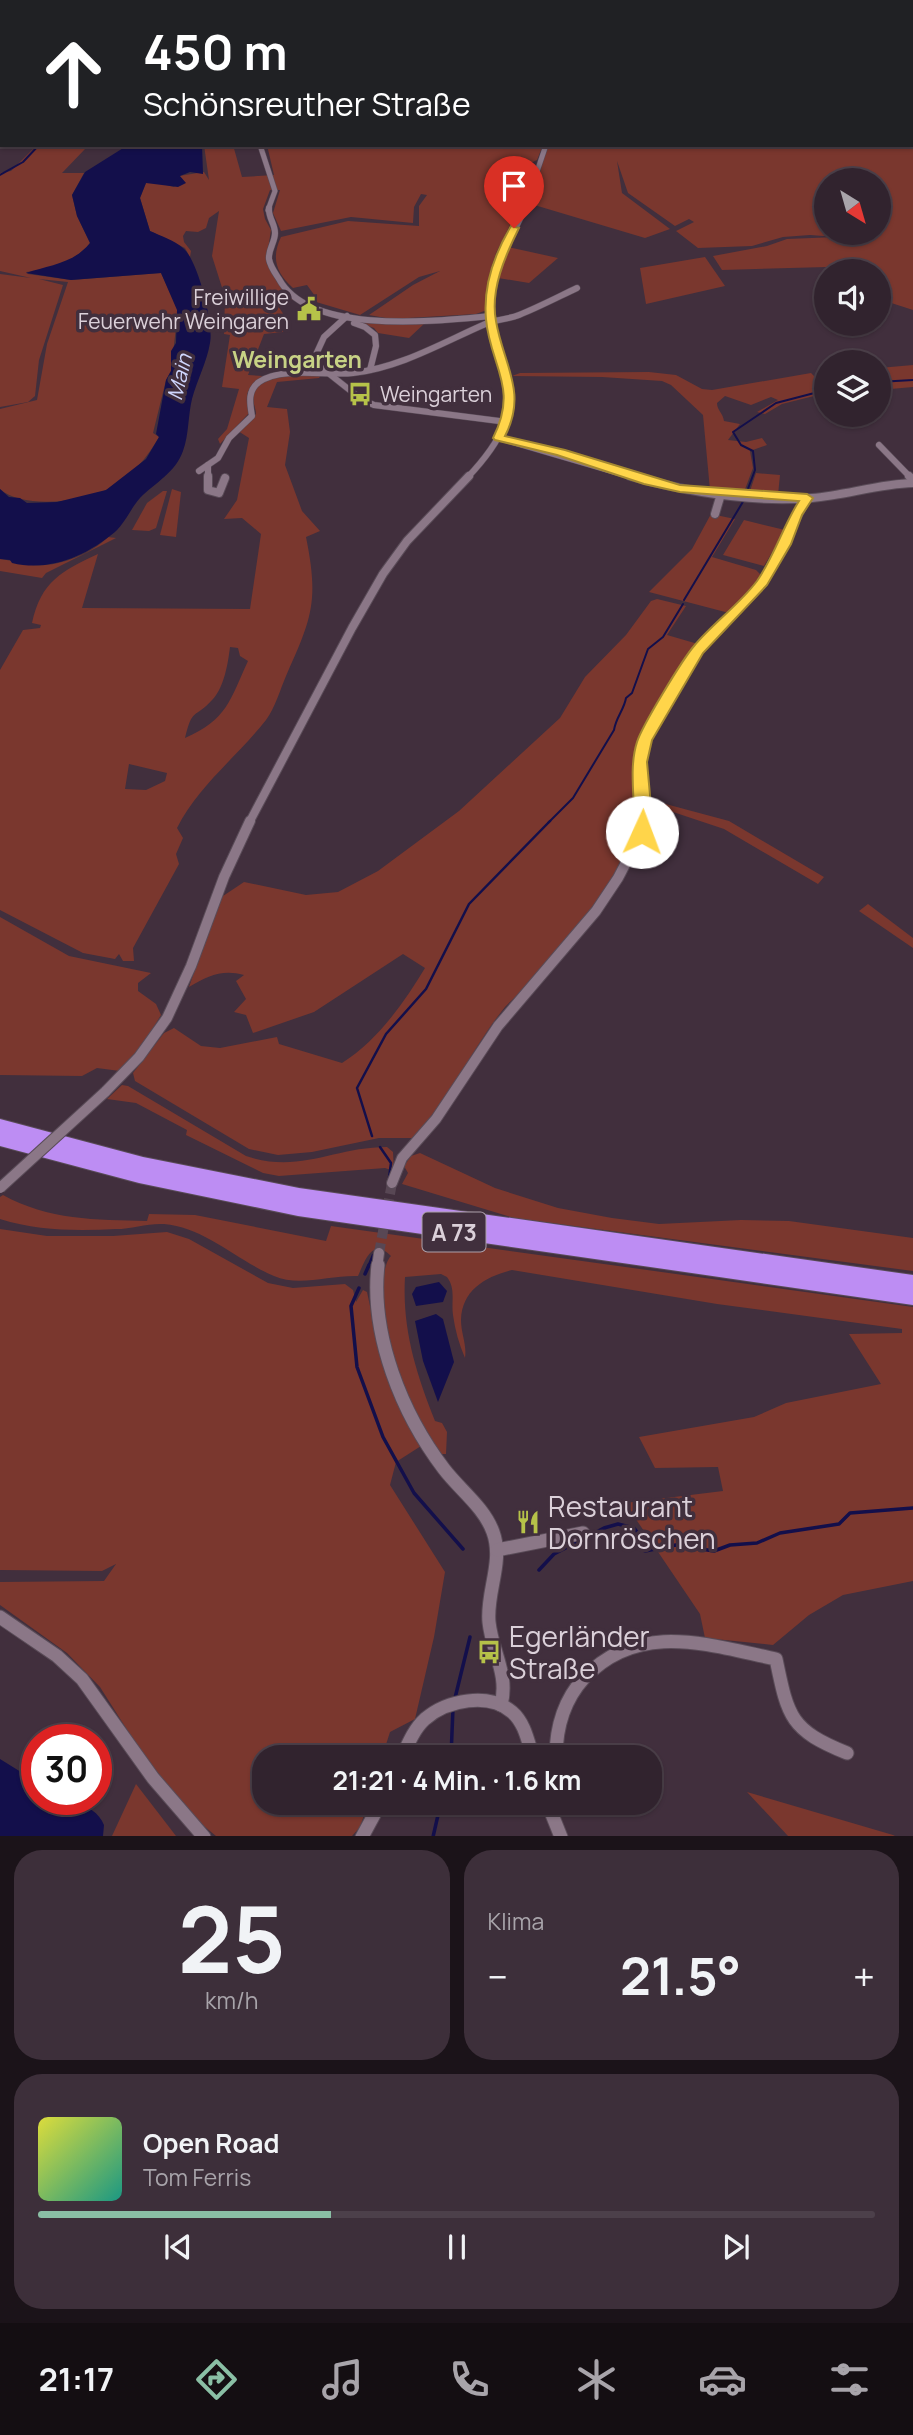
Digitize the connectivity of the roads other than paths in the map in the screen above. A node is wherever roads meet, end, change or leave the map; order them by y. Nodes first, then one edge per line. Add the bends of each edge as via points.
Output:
1 (261, 147) edge
2 (545, 147) edge
3 (577, 288) dead end
4 (346, 318) junction
5 (491, 319) junction
6 (370, 370) junction
7 (326, 373) junction
8 (507, 422) junction
9 (499, 438) junction
10 (879, 445) dead end
11 (208, 465) junction
12 (199, 471) dead end
13 (225, 478) dead end
14 (913, 482) edge
15 (721, 494) junction
16 (807, 498) junction
17 (715, 514) dead end
18 (0, 1126) edge
19 (0, 1139) edge
20 (392, 1183) tunnel mouth
21 (0, 1188) edge
22 (379, 1253) tunnel mouth
23 (913, 1283) edge
24 (913, 1297) edge
25 (583, 1533) dead end
26 (497, 1550) junction
27 (0, 1617) edge
28 (501, 1705) junction
29 (409, 1745) edge
30 (528, 1745) edge
31 (557, 1745) edge
32 (847, 1753) dead end
33 (374, 1815) edge
34 (553, 1815) edge
35 (204, 1836) edge
36 (362, 1836) edge
37 (561, 1836) edge

1 - 4 street via 275,191 268,212 275,232 269,256 276,276 312,305
2 - 5 street via 527,202 498,261
3 - 5 street via 517,316
4 - 5 street via 409,322
4 - 6 street via 375,333 377,347
4 - 7 street via 324,337 315,354 315,365
5 - 6 street via 432,349
5 - 8 street via 508,372
6 - 7 street
7 - 8 street via 366,402
7 - 11 street via 282,374 257,383 249,396 252,416
8 - 9 street
9 - 15 street via 561,452 648,481
9 - 21 street, bridge via 411,536 359,613 224,877 166,1020 105,1093
10 - 14 street
11 - 12 street
11 - 13 street via 208,490 219,493
14 - 16 street
15 - 16 street
15 - 17 street
16 - 20 street via 767,575 698,650 645,740 640,762 642,832 618,878 596,911 498,1026 436,1119 402,1158
18 - 23 highway, A 73 via 144,1164 299,1195
19 - 24 highway, A 73 via 152,1179 298,1208
22 - 26 street via 376,1297 395,1372 433,1454 485,1518
25 - 26 street
26 - 28 street via 488,1614 506,1680
27 - 35 street via 75,1672
28 - 29 street via 486,1701 453,1705 421,1724
28 - 30 street via 518,1719
31 - 32 street via 559,1723 575,1687 618,1650 647,1642 776,1659 798,1728
33 - 36 street
34 - 37 street

